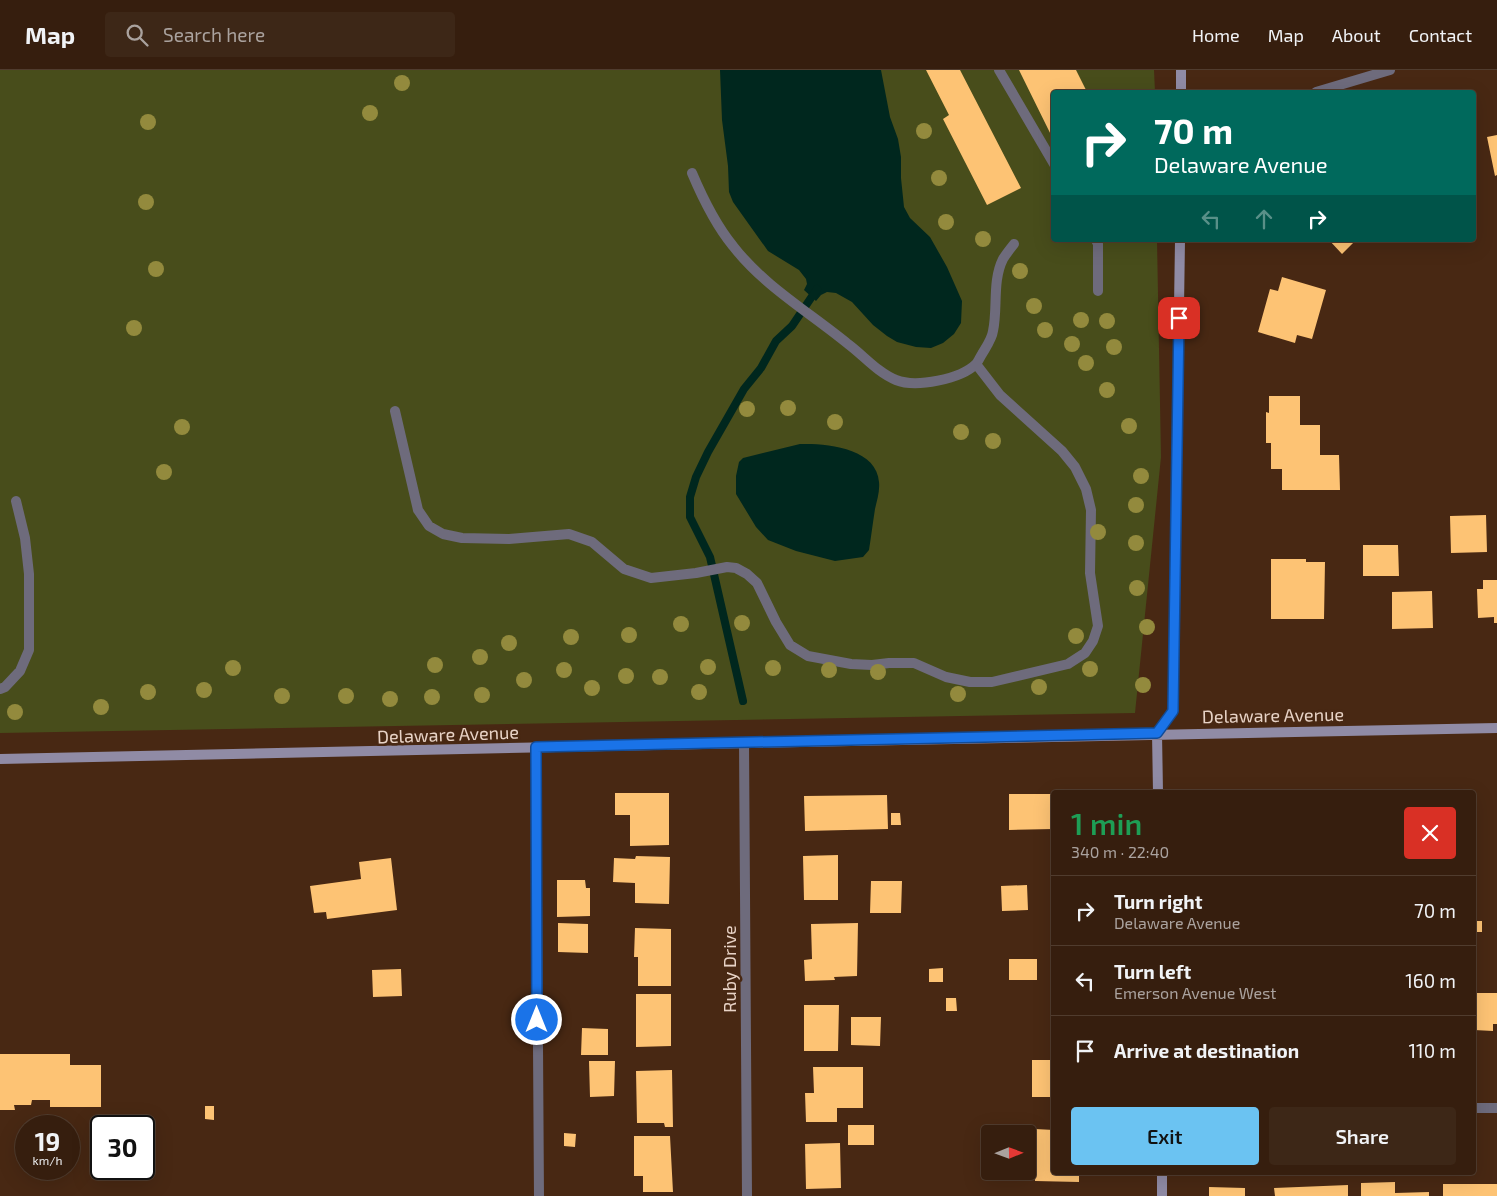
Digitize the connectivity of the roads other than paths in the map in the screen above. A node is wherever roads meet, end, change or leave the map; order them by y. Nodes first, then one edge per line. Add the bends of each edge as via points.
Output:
1 (999, 70) edge
2 (1181, 70) edge
3 (1390, 70) edge
4 (1181, 90) edge
5 (1323, 90) edge
6 (1051, 159) edge
7 (692, 173) dead end
8 (1097, 242) edge
9 (1180, 242) edge
10 (1014, 244) dead end
11 (1098, 291) dead end
12 (976, 364) junction
13 (395, 411) dead end
14 (16, 501) dead end
15 (0, 689) edge
16 (1497, 728) edge
17 (1157, 733) junction
18 (744, 742) junction
19 (536, 747) junction
20 (0, 759) edge
21 (1158, 790) edge
22 (1476, 1108) edge
23 (1497, 1108) edge
24 (1162, 1175) edge
25 (538, 1196) edge
26 (747, 1196) edge
27 (1162, 1196) edge

1 - 6 street
2 - 4 street
3 - 5 street
7 - 12 street via 709,212 747,262 765,280 882,372 897,381 917,382 956,375
8 - 11 street
9 - 17 street via 1173,711
10 - 12 street via 1002,260 993,332
12 - 13 street via 1000,395 1062,451 1075,466 1086,489 1091,510 1090,573 1098,626 1085,653 1068,664 992,682 946,677 914,663 872,666 808,656 790,644 757,583 736,568 651,578 624,569 592,542 569,534 508,539 462,538 443,534 429,526 418,510
14 - 15 street via 29,574 29,650 20,671
16 - 17 street, Delaware Avenue
17 - 18 street, Delaware Avenue
17 - 21 street
18 - 19 street, Delaware Avenue
18 - 26 street, Ruby Drive
19 - 20 street, Delaware Avenue
19 - 25 street
22 - 23 street
24 - 27 street

